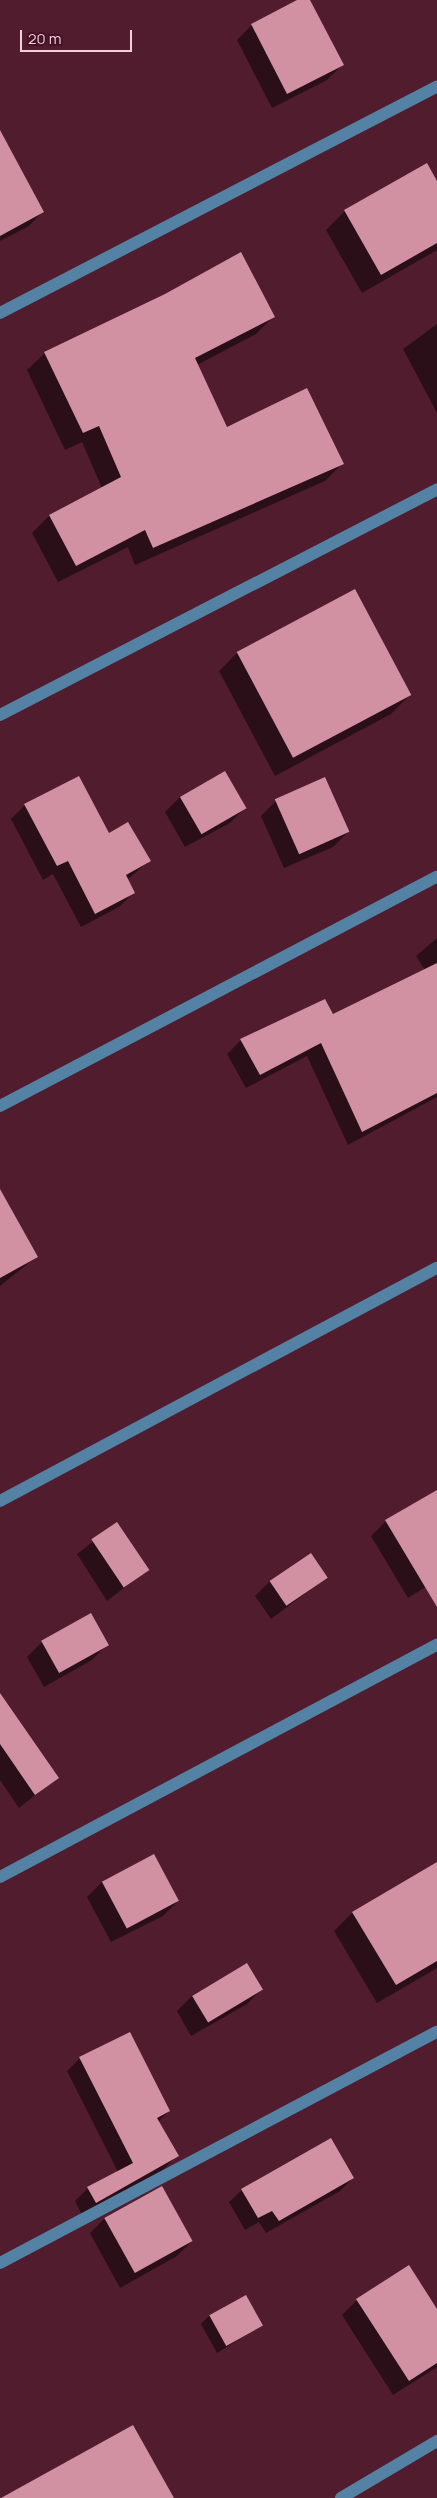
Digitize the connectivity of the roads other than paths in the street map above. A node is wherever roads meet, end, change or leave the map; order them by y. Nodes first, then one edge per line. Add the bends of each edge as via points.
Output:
1 (437, 86) edge
2 (0, 313) edge
3 (437, 489) edge
4 (0, 715) edge
5 (437, 877) edge
6 (0, 1106) edge
7 (437, 1268) edge
8 (0, 1501) edge
9 (437, 1645) edge
10 (0, 1877) edge
11 (437, 2032) edge
12 (0, 2262) edge
13 (437, 2440) edge
14 (341, 2498) edge

1 - 2 street
3 - 4 street
5 - 6 street
7 - 8 street
9 - 10 street
11 - 12 street
13 - 14 street

